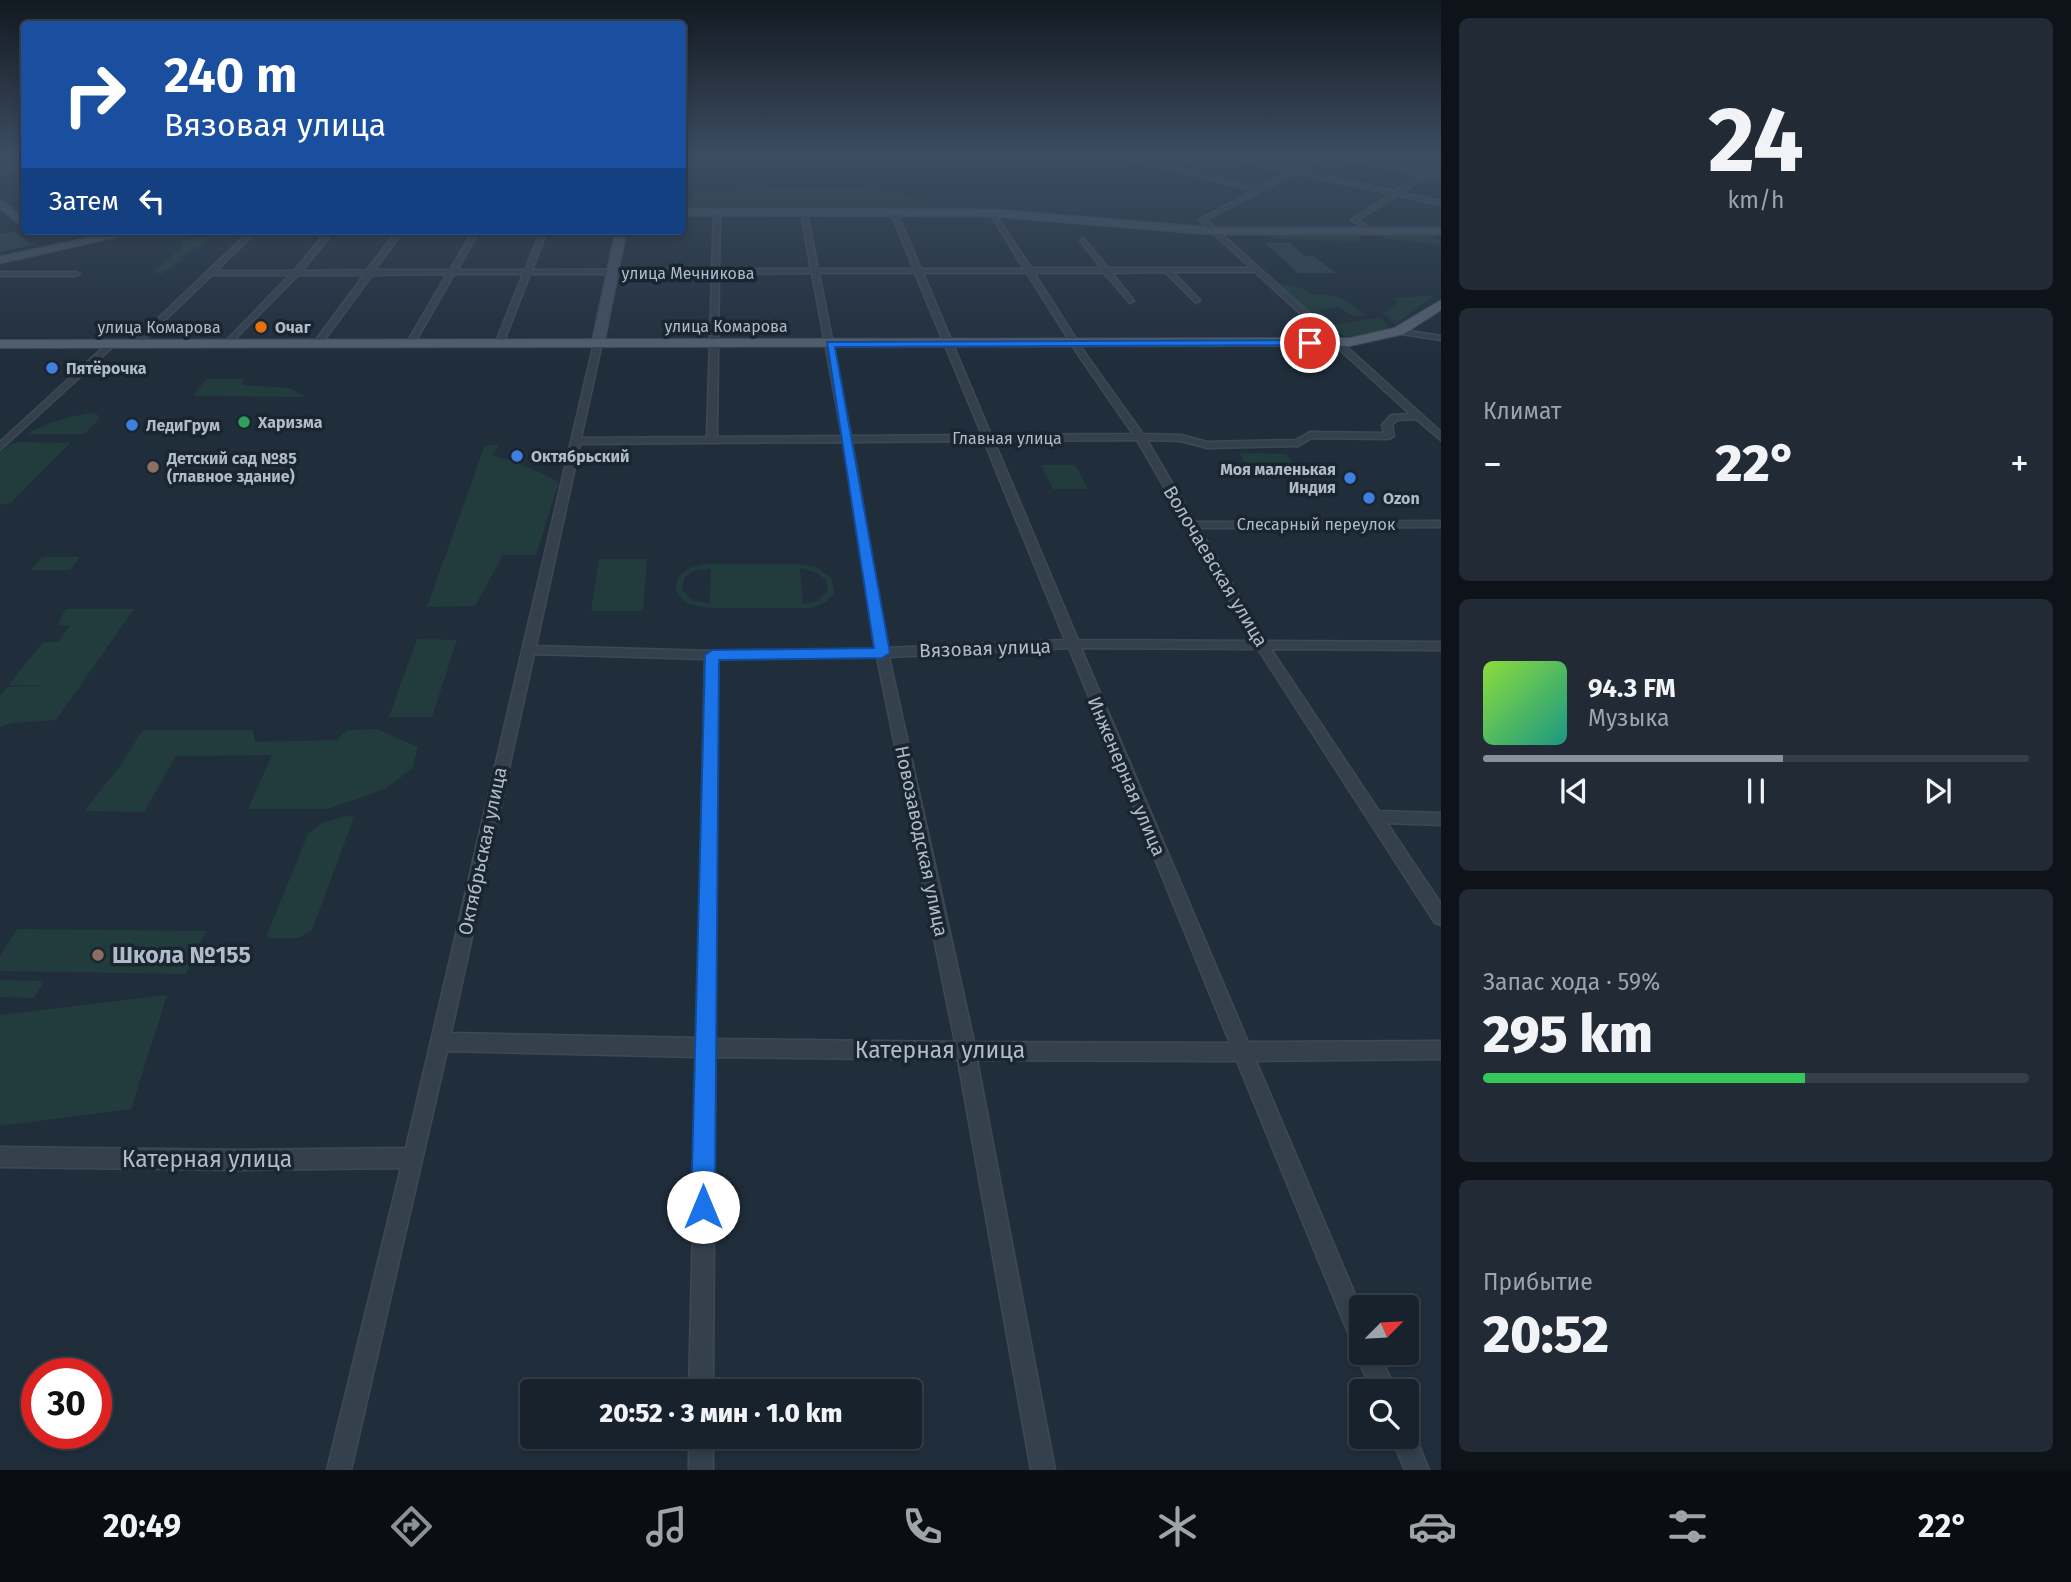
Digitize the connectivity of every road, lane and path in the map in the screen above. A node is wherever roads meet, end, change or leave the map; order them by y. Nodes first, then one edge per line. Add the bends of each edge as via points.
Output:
1 (717, 223) edge
2 (806, 223) edge
3 (898, 223) edge
4 (999, 223) edge
5 (1110, 223) edge
6 (1204, 223) edge
7 (1358, 223) edge
8 (1212, 231) junction
9 (1371, 231) junction
10 (1440, 231) edge
11 (117, 235) edge
12 (250, 235) edge
13 (328, 235) edge
14 (397, 235) edge
15 (474, 235) edge
16 (542, 235) edge
17 (620, 235) edge
18 (40, 238) dead end
19 (1083, 240) dead end
20 (52, 249) junction
21 (0, 260) edge
22 (1255, 270) junction
23 (370, 271) junction
24 (1106, 271) junction
25 (1168, 271) junction
26 (297, 272) junction
27 (452, 272) junction
28 (528, 272) junction
29 (816, 272) junction
30 (919, 272) junction
31 (1030, 272) junction
32 (209, 273) junction
33 (612, 273) junction
34 (716, 273) junction
35 (0, 274) edge
36 (76, 274) dead end
37 (1130, 301) dead end
38 (1196, 301) dead end
39 (1441, 304) edge
40 (1404, 332) junction
41 (1441, 338) edge
42 (597, 343) junction
43 (1075, 343) junction
44 (1336, 343) junction
45 (0, 344) edge
46 (112, 344) junction
47 (135, 344) junction
48 (228, 344) junction
49 (317, 344) junction
50 (410, 344) junction
51 (499, 344) junction
52 (716, 344) junction
53 (830, 344) junction
54 (949, 344) junction
55 (1418, 416) junction
56 (1140, 437) junction
57 (1441, 437) edge
58 (987, 438) junction
59 (847, 439) junction
60 (712, 440) junction
61 (575, 441) junction
62 (0, 447) edge
63 (1441, 524) edge
64 (1191, 525) junction
65 (1072, 644) junction
66 (1262, 645) junction
67 (1441, 646) edge
68 (529, 650) junction
69 (882, 653) junction
70 (712, 655) junction
71 (1377, 817) junction
72 (1441, 819) edge
73 (1441, 918) edge
74 (440, 1042) junction
75 (704, 1049) junction
76 (966, 1050) junction
77 (1441, 1050) edge
78 (1242, 1053) junction
79 (0, 1157) edge
80 (414, 1157) junction
81 (1349, 1308) edge
82 (701, 1379) edge
83 (701, 1449) edge
84 (1408, 1449) edge
85 (339, 1470) edge
86 (701, 1470) edge
87 (1043, 1470) edge
88 (1417, 1470) edge

1 - 34 street
2 - 29 street, Новозаводская улица
3 - 30 street, Инженерная улица
4 - 31 street, Волочаевская улица
5 - 8 main road
6 - 8 street
7 - 9 street
8 - 9 main road
8 - 22 street
9 - 10 main road
11 - 20 main road
12 - 32 street
13 - 26 street
14 - 23 street
15 - 27 street
16 - 28 street
17 - 33 main road, Октябрьская улица
18 - 20 main road
19 - 24 street
20 - 21 main road
22 - 25 street, улица Мечникова
22 - 44 street
23 - 26 street, улица Мечникова
23 - 27 street, улица Мечникова
23 - 49 street
24 - 25 street, улица Мечникова
24 - 31 street, улица Мечникова
24 - 37 street
25 - 38 street
26 - 32 street, улица Мечникова
26 - 48 street
27 - 28 street, улица Мечникова
27 - 50 street
28 - 33 street, улица Мечникова
28 - 51 street
29 - 30 street, улица Мечникова
29 - 34 street, улица Мечникова
29 - 53 street, Новозаводская улица
30 - 31 street, улица Мечникова
30 - 54 street, Инженерная улица
31 - 43 street, Волочаевская улица
32 - 47 street
33 - 34 street, улица Мечникова
33 - 42 main road, Октябрьская улица
34 - 52 street
35 - 36 street
39 - 40 main road, улица Комарова
40 - 41 street
40 - 44 main road, улица Комарова via 1377,340
42 - 51 main road, улица Комарова
42 - 52 main road, улица Комарова
42 - 61 street, Октябрьская улица
43 - 44 main road, улица Комарова
43 - 54 main road, улица Комарова
43 - 56 street, Волочаевская улица
44 - 55 street
45 - 46 main road, улица Комарова
46 - 47 main road, улица Комарова
46 - 62 street
47 - 48 main road, улица Комарова
48 - 49 main road, улица Комарова
49 - 50 main road, улица Комарова
50 - 51 main road, улица Комарова
52 - 53 main road, улица Комарова
52 - 60 street
53 - 54 main road, улица Комарова
53 - 59 street, Новозаводская улица
54 - 58 street, Инженерная улица
55 - 56 street, Главная улица via 1394,417 1387,425 1389,436 1310,435 1298,443 1207,445 1181,438
55 - 57 street
56 - 58 street, Главная улица
56 - 64 street, Волочаевская улица
58 - 59 street, Главная улица
58 - 65 street, Инженерная улица
59 - 60 street, Главная улица
59 - 69 street, Новозаводская улица
60 - 61 street, Главная улица
61 - 68 street, Октябрьская улица
63 - 64 street, Слесарный переулок
64 - 66 street, Волочаевская улица
65 - 66 street, Вязовая улица
65 - 69 street, Вязовая улица
65 - 78 street, Инженерная улица
66 - 67 street, Вязовая улица
66 - 71 street, Волочаевская улица
68 - 70 street, Вязовая улица
68 - 74 street, Октябрьская улица
69 - 70 street, Вязовая улица
69 - 76 street, Новозаводская улица
70 - 75 street
71 - 72 street
71 - 73 street, Волочаевская улица
74 - 75 street, Катерная улица
74 - 80 street, Октябрьская улица
75 - 76 street, Катерная улица
75 - 82 street
76 - 78 street, Катерная улица
76 - 87 street, Новозаводская улица
77 - 78 street, Катерная улица
78 - 81 street, Инженерная улица
79 - 80 street, Катерная улица
80 - 85 street, Октябрьская улица
83 - 86 street
84 - 88 street

